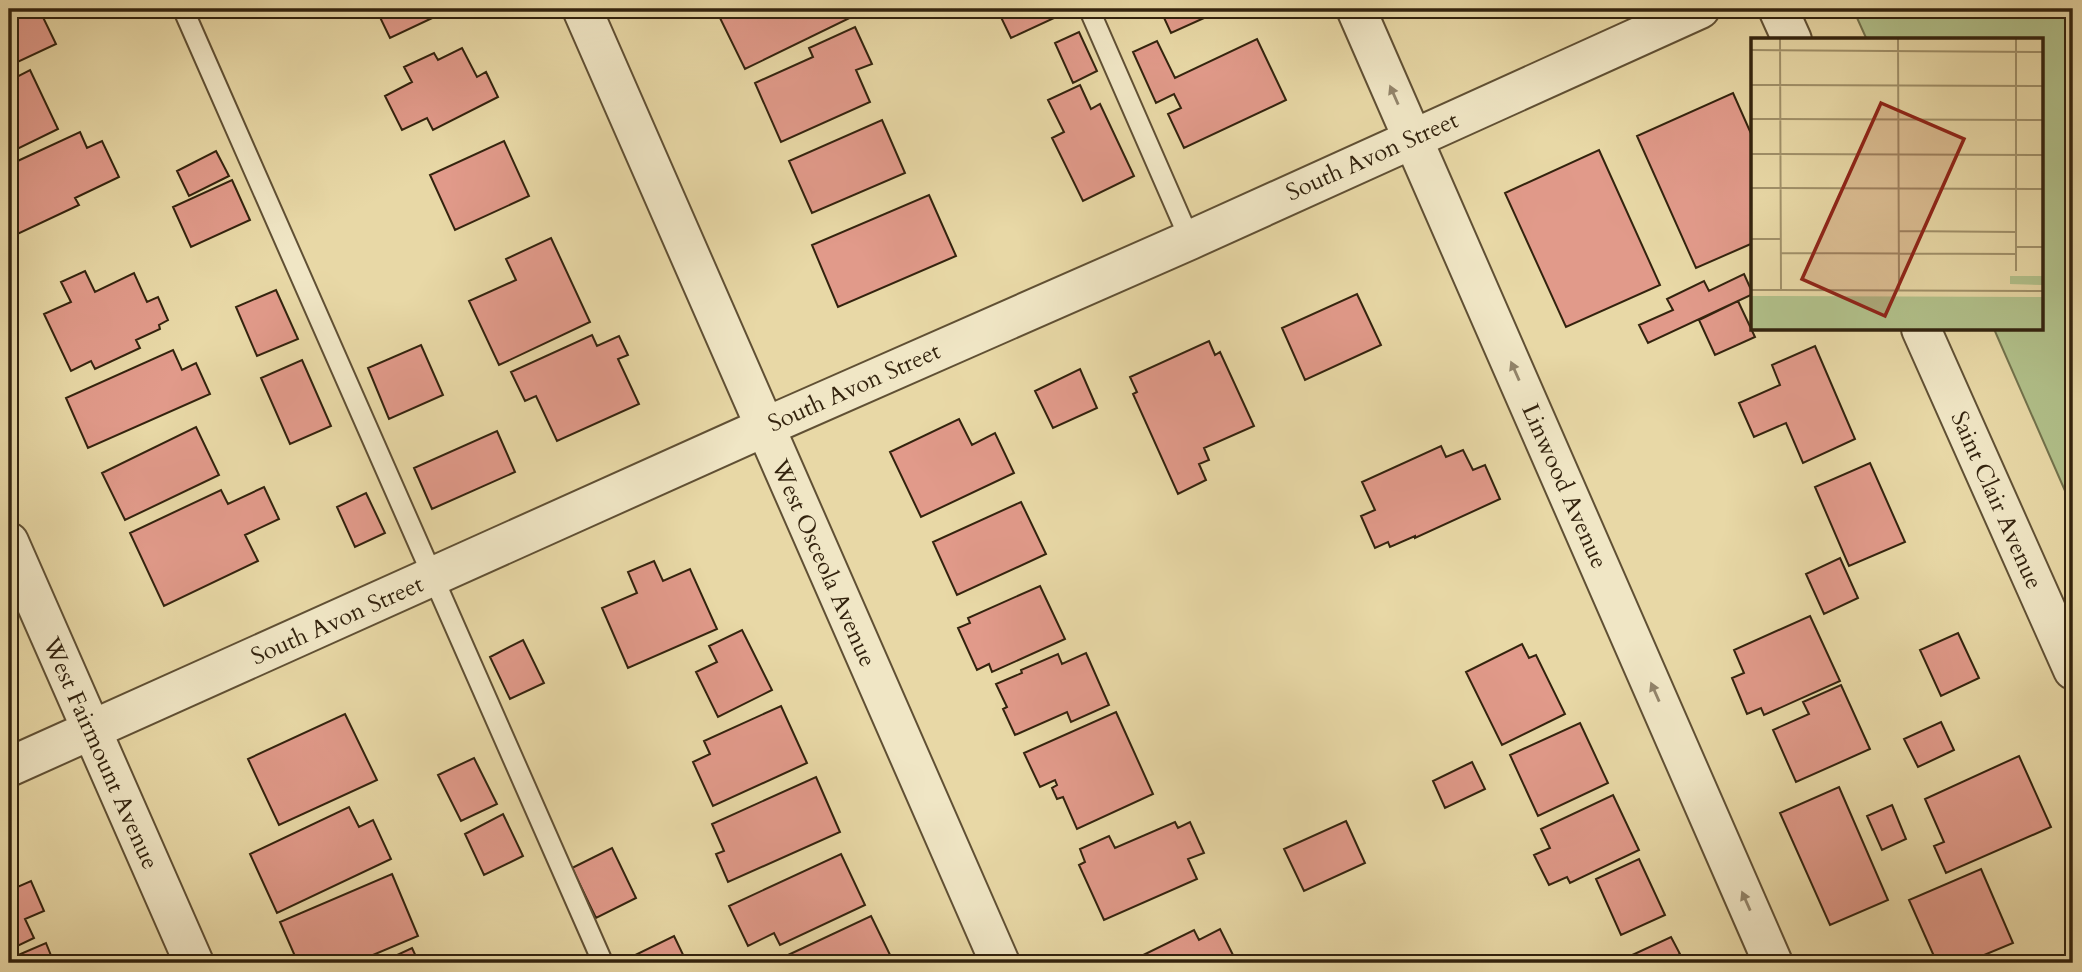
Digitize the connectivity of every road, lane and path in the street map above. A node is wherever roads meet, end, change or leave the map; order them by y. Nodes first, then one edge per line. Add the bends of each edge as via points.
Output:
1 (183, 9) edge
2 (582, 9) edge
3 (1089, 9) edge
4 (1356, 9) edge
5 (1700, 9) edge
6 (1778, 9) edge
7 (1791, 38) edge
8 (1413, 137) junction
9 (1189, 240) junction
10 (1922, 331) edge
11 (765, 427) junction
12 (9, 542) edge
13 (434, 578) junction
14 (2073, 670) edge
15 (91, 730) junction
16 (9, 767) edge
17 (194, 963) edge
18 (603, 963) edge
19 (1000, 963) edge
20 (1773, 963) edge

1 - 13 lane
2 - 11 street, West Osceola Avenue
3 - 9 lane
8 -> 4 street, Linwood Avenue
5 - 8 street, South Avon Street
6 - 7 street
8 - 9 street, South Avon Street
20 -> 8 street, Linwood Avenue
9 - 11 street, South Avon Street
10 - 14 street, Saint Clair Avenue
11 - 13 street, South Avon Street
11 - 19 street, West Osceola Avenue
12 - 15 street, West Fairmount Avenue
13 - 15 street, South Avon Street
13 - 18 lane
15 - 16 street, South Avon Street
15 - 17 street, West Fairmount Avenue

